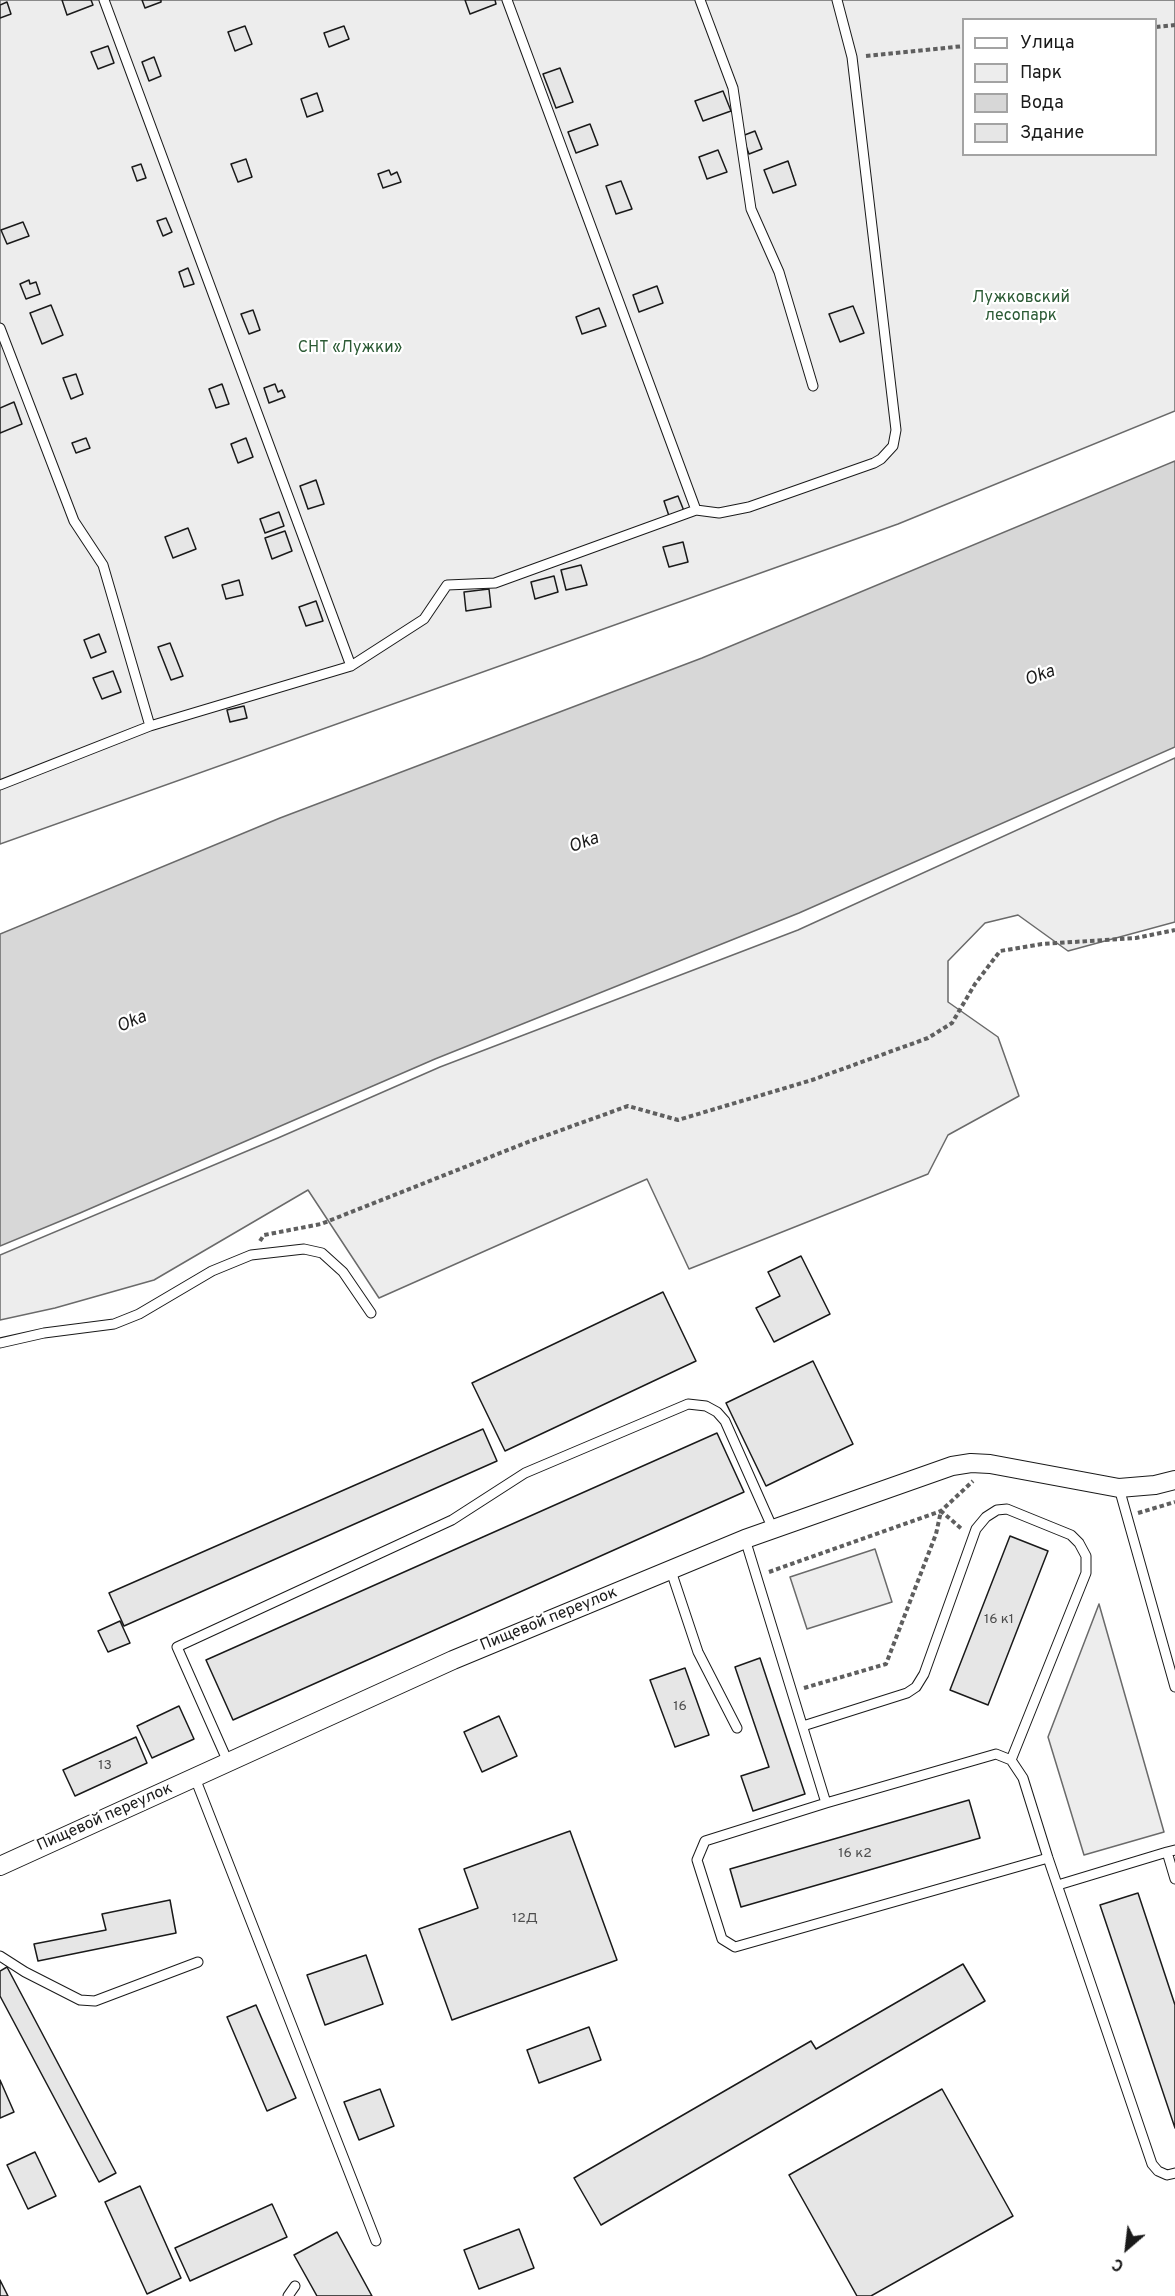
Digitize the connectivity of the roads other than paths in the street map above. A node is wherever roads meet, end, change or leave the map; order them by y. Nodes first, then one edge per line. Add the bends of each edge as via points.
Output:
1 (105, 0) edge
2 (507, 0) edge
3 (700, 0) edge
4 (837, 0) edge
5 (0, 328) edge
6 (813, 386) dead end
7 (696, 510) junction
8 (351, 666) junction
9 (150, 726) junction
10 (0, 785) edge
11 (371, 1313) dead end
12 (0, 1343) edge
13 (1175, 1480) edge
14 (1119, 1488) junction
15 (773, 1529) junction
16 (745, 1539) junction
17 (671, 1571) junction
18 (1175, 1687) edge
19 (803, 1726) junction
20 (737, 1728) dead end
21 (1011, 1760) junction
22 (228, 1762) junction
23 (195, 1778) junction
24 (826, 1803) junction
25 (1171, 1851) edge
26 (1048, 1858) junction
27 (0, 1866) edge
28 (1175, 1879) edge
29 (1058, 1885) junction
30 (0, 1956) edge
31 (198, 1962) dead end
32 (1175, 2173) edge
33 (376, 2241) dead end
34 (295, 2286) dead end
35 (288, 2296) edge

1 - 8 lane
2 - 7 lane
3 - 6 lane via 734,88 751,209 779,272
4 - 7 lane via 852,57 896,430 892,446 874,463 749,507 719,513
5 - 9 lane via 74,521 103,565
7 - 8 lane via 495,583 447,585 424,619
8 - 9 lane
9 - 10 lane
11 - 12 lane via 343,1272 322,1253 304,1249 250,1255 114,1324
13 - 14 street, Пищевой переулок
14 - 15 street, Пищевой переулок via 970,1463
14 - 18 lane
15 - 16 street, Пищевой переулок
15 - 22 lane via 726,1421 706,1406 688,1404 536,1468 452,1520 177,1647
16 - 17 street, Пищевой переулок
16 - 19 lane
17 - 20 lane via 698,1652
17 - 22 street, Пищевой переулок via 453,1660
19 - 21 lane via 916,1687 976,1529 986,1517 1007,1509 1071,1535 1086,1556 1086,1573
19 - 24 lane
21 - 24 lane via 996,1754
21 - 26 lane via 1023,1778
22 - 23 street, Пищевой переулок
23 - 27 street, Пищевой переулок
23 - 33 lane
24 - 26 lane via 705,1841 697,1860 722,1939 735,1947
25 - 28 lane
25 - 29 lane
26 - 29 lane
29 - 32 lane via 1152,2164 1167,2175
30 - 31 lane via 80,2000 96,2001
34 - 35 lane

